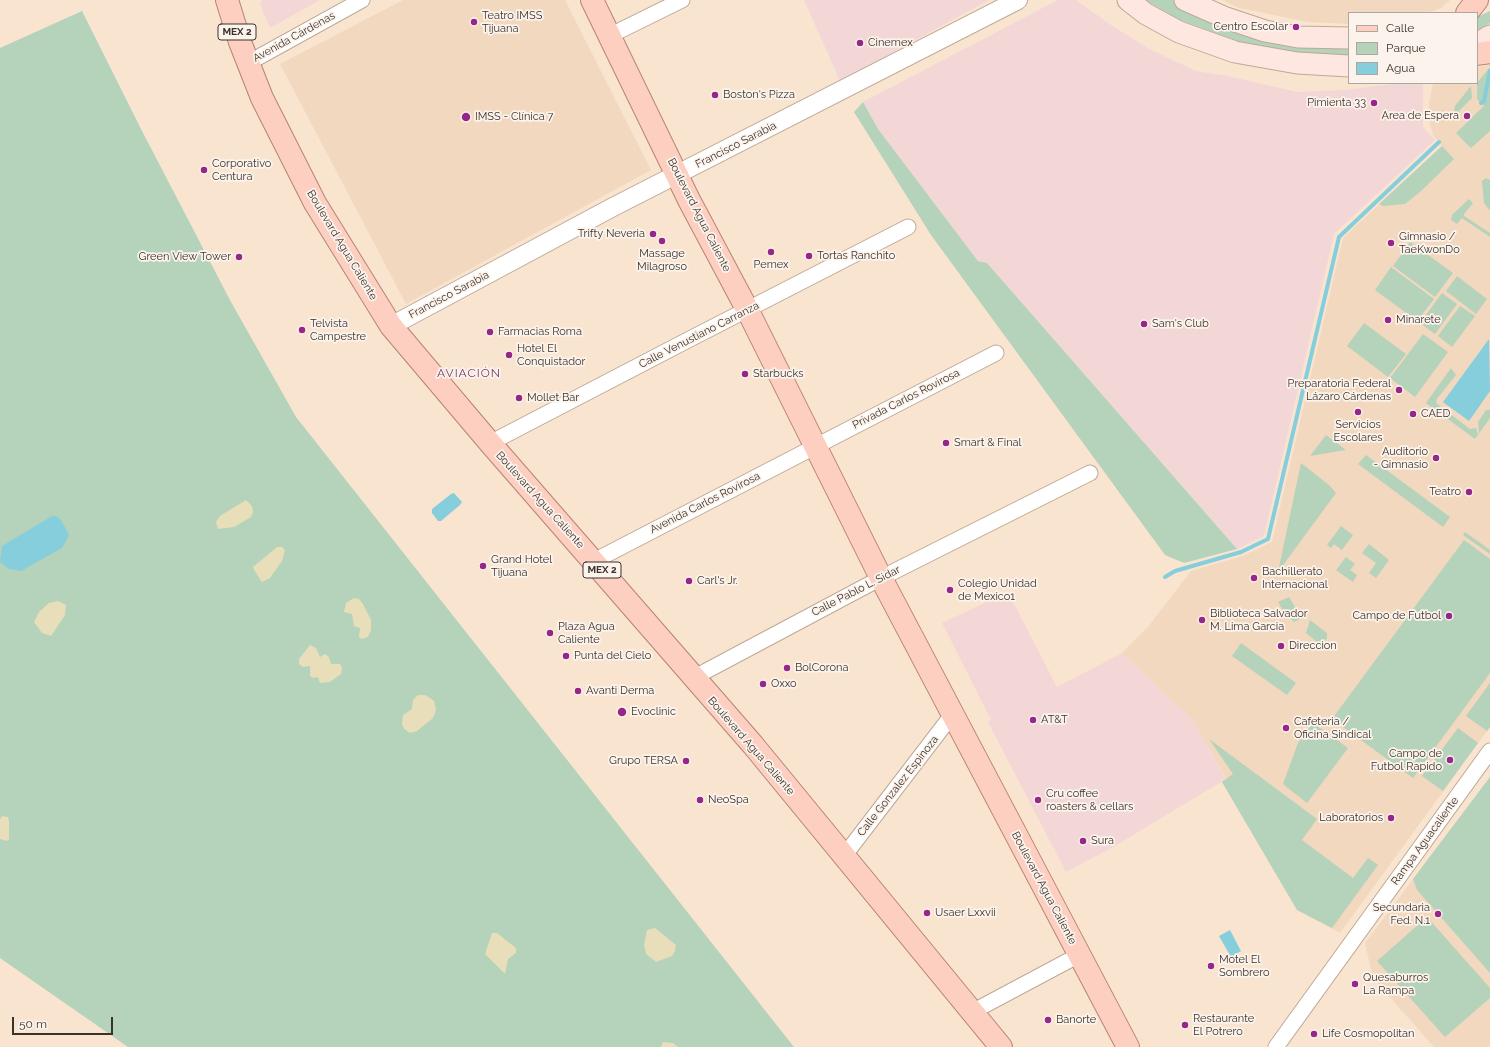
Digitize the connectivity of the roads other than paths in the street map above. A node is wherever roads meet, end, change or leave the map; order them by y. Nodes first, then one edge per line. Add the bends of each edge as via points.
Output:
1 (227, 0) edge
2 (362, 0) edge
3 (592, 0) edge
4 (682, 0) edge
5 (1018, 0) edge
6 (1128, 0) edge
7 (1185, 0) edge
8 (1476, 0) edge
9 (1490, 2) edge
10 (1467, 12) edge
11 (1468, 12) edge
12 (609, 36) junction
13 (1490, 36) edge
14 (1348, 38) edge
15 (1478, 43) edge
16 (1490, 52) edge
17 (1478, 54) edge
18 (248, 63) junction
19 (1348, 66) edge
20 (678, 175) junction
21 (908, 227) dead end
22 (747, 309) junction
23 (392, 326) junction
24 (996, 353) dead end
25 (490, 444) junction
26 (815, 446) junction
27 (1090, 473) dead end
28 (594, 561) junction
29 (881, 578) junction
30 (693, 678) junction
31 (952, 715) junction
32 (1490, 751) edge
33 (844, 856) junction
34 (1079, 955) junction
35 (972, 1012) junction
36 (1001, 1047) edge
37 (1128, 1047) edge
38 (1276, 1047) edge

1 - 18 main road, Boulevard Agua Caliente / MEX 2
2 - 18 street, Avenida Cárdenas
3 - 12 main road, Boulevard Agua Caliente
4 - 12 street
5 - 20 street, Francisco Sarabia
6 - 19 main road via 1146,14 1179,32 1235,52 1297,63
7 - 14 main road via 1265,31 1298,37
8 - 10 main road
9 - 11 main road
12 - 20 main road, Boulevard Agua Caliente
13 - 15 main road
16 - 17 main road
18 - 23 main road, Boulevard Agua Caliente / MEX 2 via 262,98 315,203
20 - 22 main road, Boulevard Agua Caliente
20 - 23 street, Francisco Sarabia via 613,207
21 - 22 street, Calle Venustiano Carranza
22 - 25 street, Calle Venustiano Carranza
22 - 26 main road, Boulevard Agua Caliente
23 - 25 main road, Boulevard Agua Caliente / MEX 2
24 - 26 street, Privada Carlos Rovirosa
25 - 28 main road, Boulevard Agua Caliente / MEX 2
26 - 28 street, Avenida Carlos Rovirosa
26 - 29 main road, Boulevard Agua Caliente
27 - 29 street, Calle Pablo L. Sidar
28 - 30 main road, Boulevard Agua Caliente / MEX 2
29 - 30 street, Calle Pablo L. Sidar
29 - 31 main road, Boulevard Agua Caliente
30 - 33 main road, Boulevard Agua Caliente / MEX 2 via 753,745
31 - 33 street, Calle Gonzalez Espinoza
31 - 34 main road, Boulevard Agua Caliente
32 - 38 street, Rampa Aguacaliente
33 - 35 main road, Boulevard Agua Caliente / MEX 2
34 - 35 street
34 - 37 main road, Boulevard Agua Caliente
35 - 36 main road, Boulevard Agua Caliente / MEX 2

